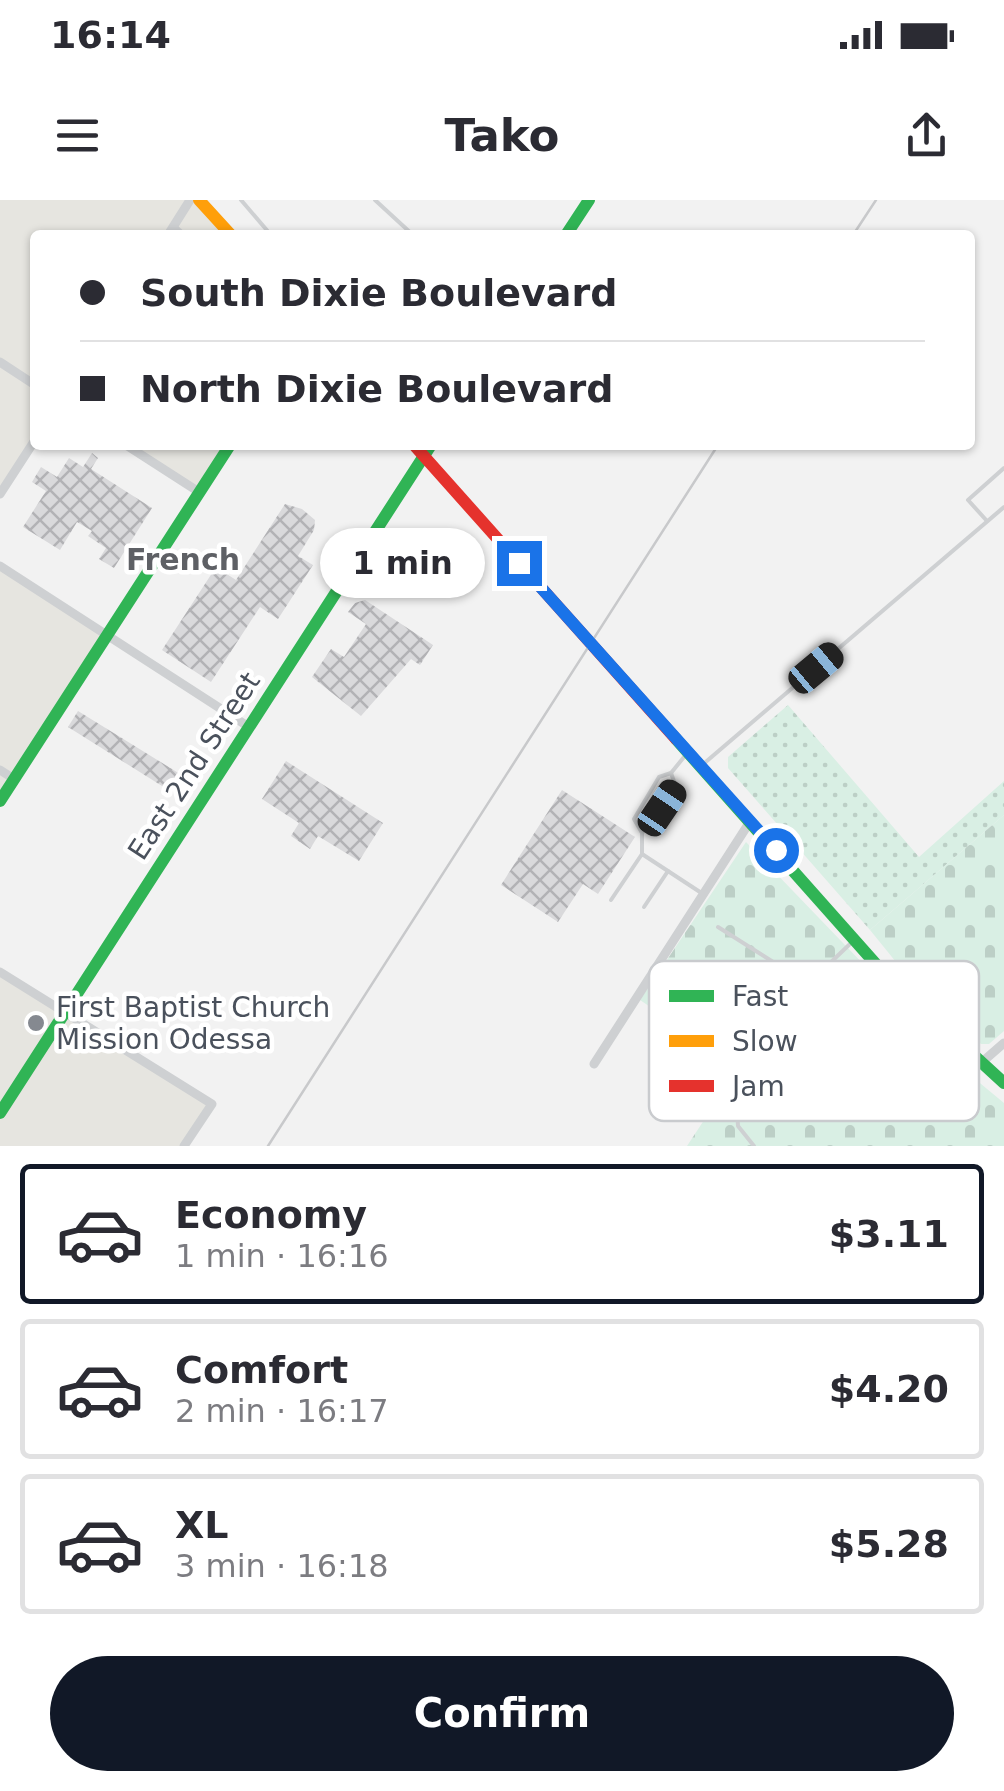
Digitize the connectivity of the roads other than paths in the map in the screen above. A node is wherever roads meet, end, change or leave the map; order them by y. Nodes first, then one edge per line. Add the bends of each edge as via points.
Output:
1 (190, 200) edge
2 (200, 200) edge
3 (241, 200) edge
4 (375, 200) edge
5 (588, 200) edge
6 (174, 225) junction
7 (171, 230) edge
8 (180, 230) edge
9 (227, 230) edge
10 (267, 230) edge
11 (408, 230) edge
12 (569, 230) edge
13 (0, 362) edge
14 (30, 382) edge
15 (30, 448) edge
16 (134, 450) edge
17 (227, 450) edge
18 (427, 451) edge
19 (1004, 468) edge
20 (199, 492) junction
21 (0, 494) edge
22 (1004, 507) edge
23 (988, 522) junction
24 (0, 566) edge
25 (106, 634) junction
26 (249, 727) junction
27 (688, 751) junction
28 (702, 766) junction
29 (0, 770) edge
30 (671, 773) junction
31 (14, 779) junction
32 (0, 802) edge
33 (751, 820) junction
34 (642, 833) junction
35 (642, 854) junction
36 (668, 871) junction
37 (703, 894) junction
38 (611, 900) dead end
39 (644, 907) dead end
40 (718, 926) dead end
41 (854, 940) junction
42 (660, 961) edge
43 (772, 961) edge
44 (832, 961) edge
45 (873, 961) edge
46 (0, 972) edge
47 (649, 978) edge
48 (64, 1014) junction
49 (1004, 1043) edge
50 (981, 1063) joint
51 (594, 1064) dead end
52 (1004, 1083) edge
53 (0, 1113) edge
54 (738, 1121) edge
55 (184, 1146) edge
56 (754, 1146) edge

1 - 6 street
2 - 9 main road
3 - 10 lane
4 - 11 lane
5 - 12 main road
6 - 7 street
6 - 8 lane
13 - 14 street
15 - 21 street
16 - 20 street
17 - 20 main road
18 - 26 main road, East 2nd Street
18 - 27 main road
19 - 23 lane via 968,500
20 - 25 main road
22 - 23 lane
23 - 28 lane
24 - 25 street
25 - 26 street
25 - 31 main road
26 - 48 main road, East 2nd Street
27 - 28 main road
27 - 30 lane
28 - 33 main road
29 - 31 street
30 - 34 lane via 676,787
30 - 34 lane via 659,777 634,820
31 - 32 main road
33 - 37 street
33 - 41 main road
34 - 35 lane
35 - 36 lane
35 - 38 lane
36 - 37 lane
36 - 39 lane
37 - 42 street
40 - 43 lane
41 - 44 lane
41 - 45 main road
46 - 48 street
47 - 51 street
48 - 53 main road, East 2nd Street
48 - 55 street via 212,1104
49 - 50 street
50 - 52 main road
54 - 56 lane

